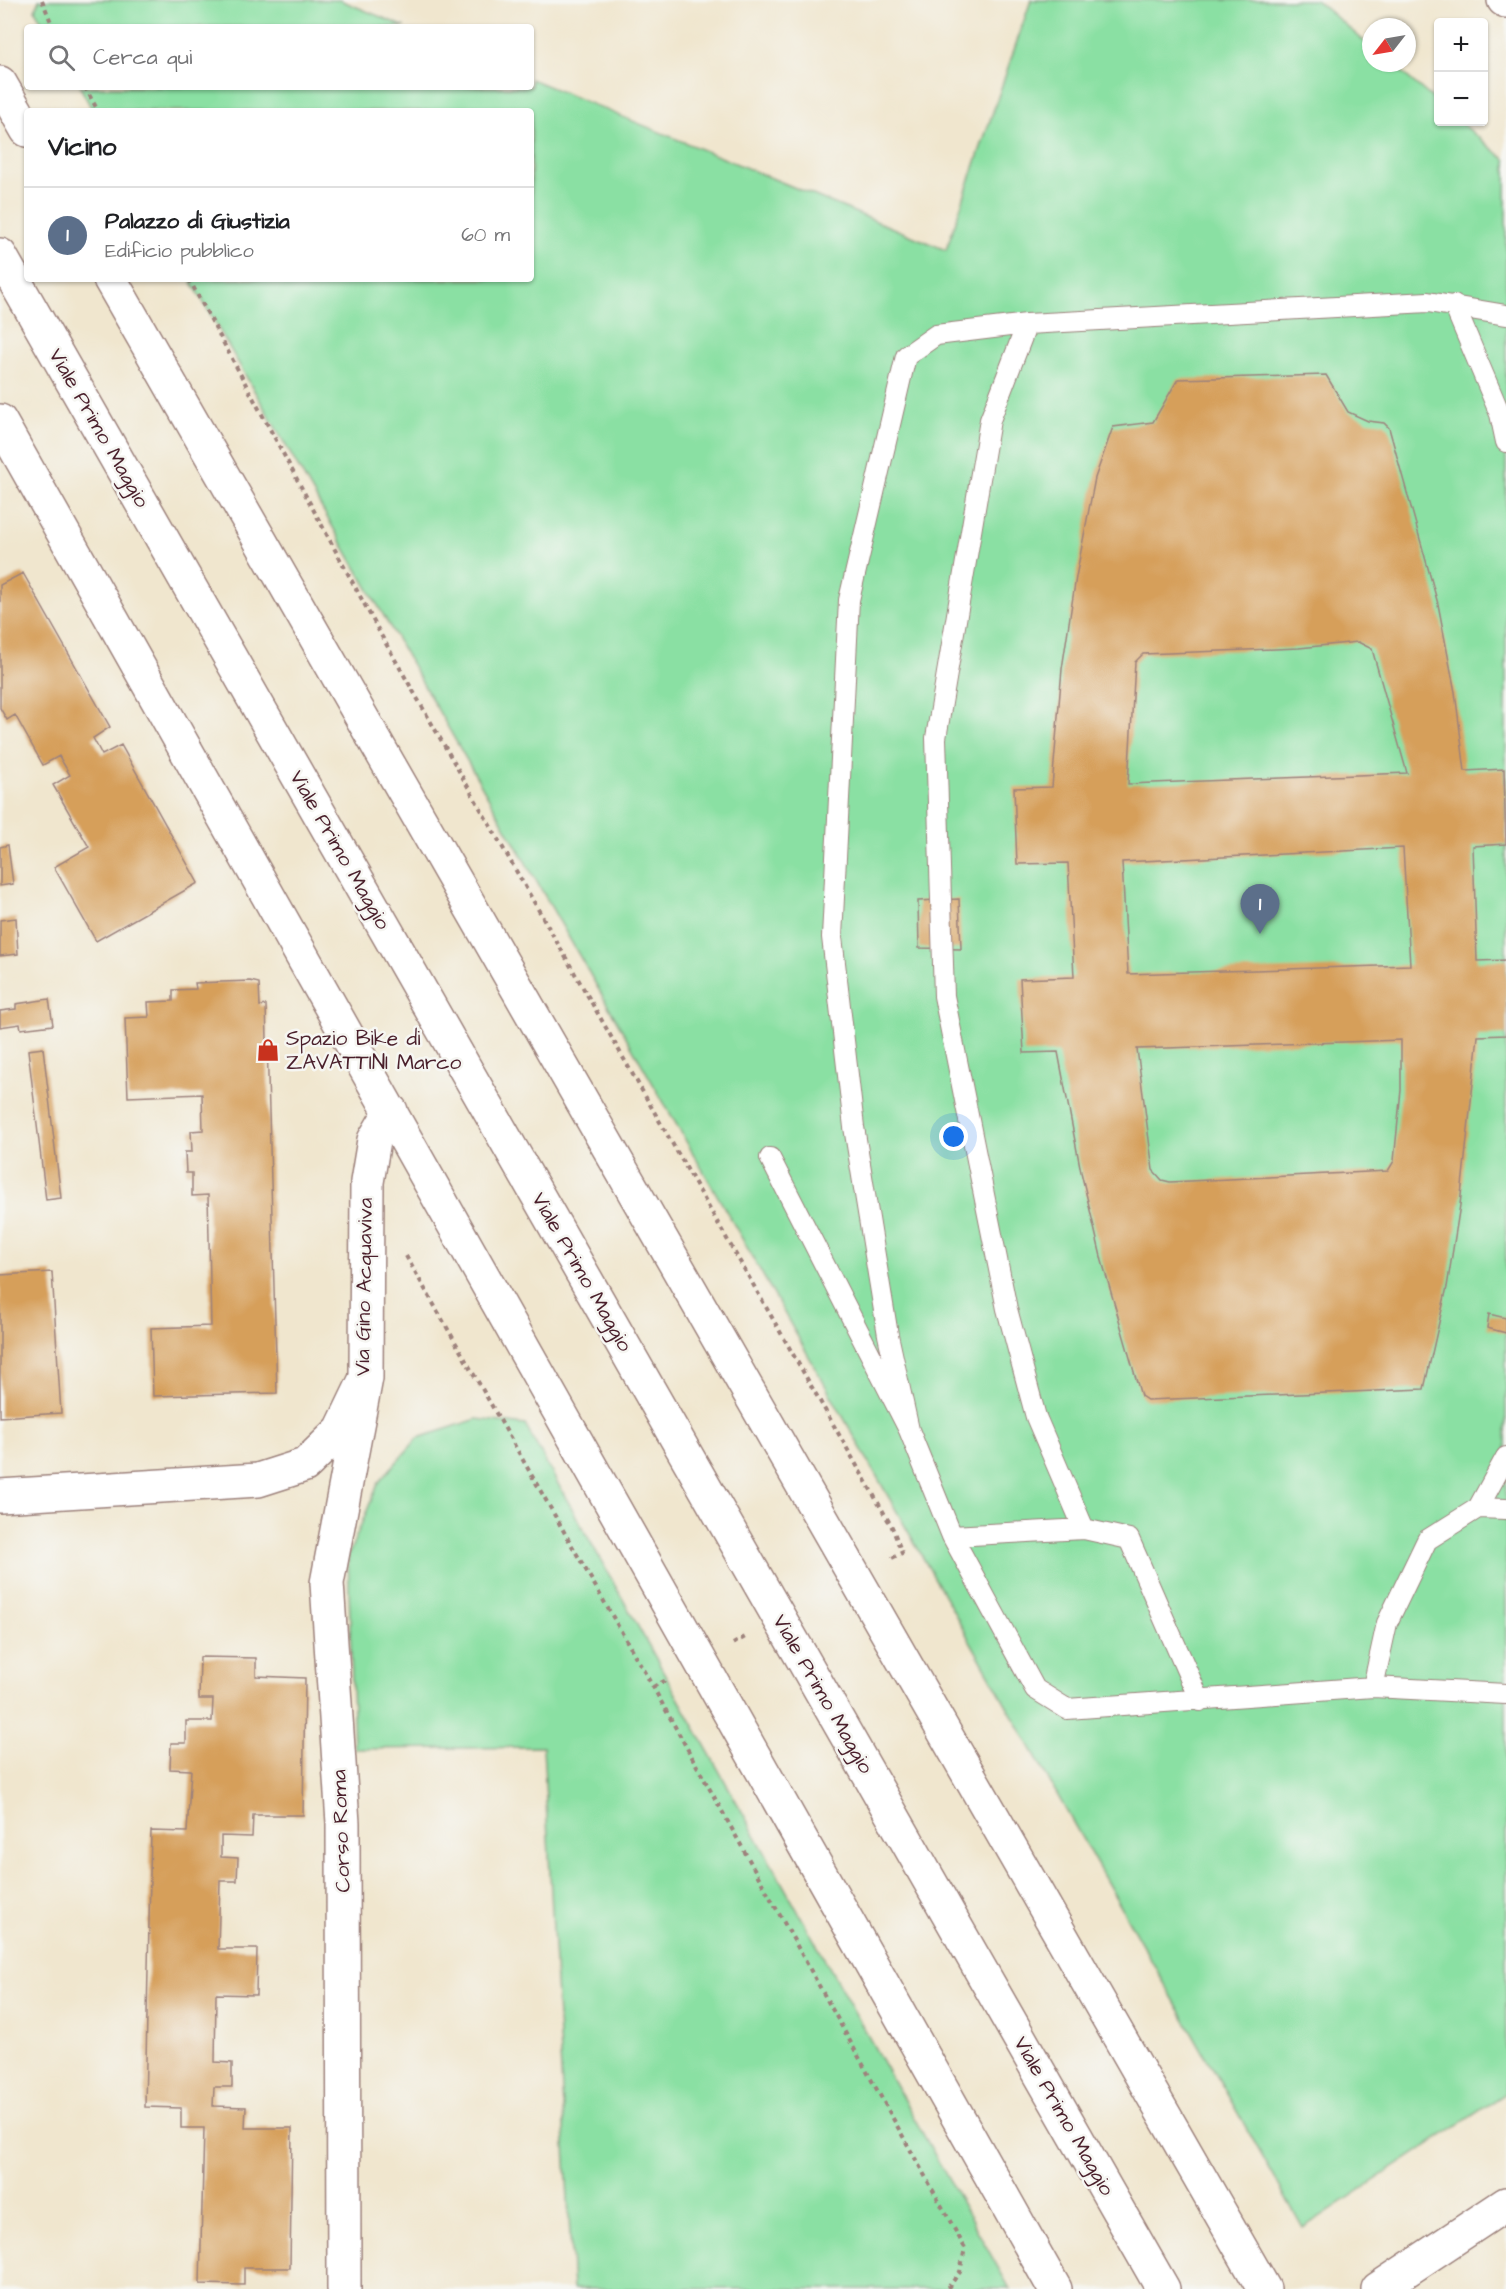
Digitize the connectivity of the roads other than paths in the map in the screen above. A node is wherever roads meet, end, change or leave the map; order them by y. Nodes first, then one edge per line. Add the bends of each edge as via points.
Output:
1 (0, 83) edge
2 (24, 125) edge
3 (0, 255) edge
4 (112, 282) edge
5 (1454, 305) junction
6 (1506, 315) edge
7 (1027, 324) junction
8 (0, 421) edge
9 (1506, 442) edge
10 (391, 1111) junction
11 (770, 1158) dead end
12 (366, 1378) junction
13 (909, 1430) junction
14 (1506, 1457) edge
15 (0, 1496) edge
16 (1478, 1508) junction
17 (1506, 1509) edge
18 (1084, 1529) junction
19 (952, 1536) junction
20 (1373, 1687) junction
21 (1506, 1694) edge
22 (1200, 1701) junction
23 (1506, 2204) edge
24 (344, 2289) edge
25 (1055, 2289) edge
26 (1163, 2289) edge
27 (1264, 2289) edge
28 (1378, 2289) edge

1 - 2 street
3 - 26 street, Viale Primo Maggio
4 - 27 street
5 - 6 lane
5 - 7 lane via 1428,302
5 - 9 lane via 1500,414
7 - 13 lane via 936,335 906,356 849,600 832,937 854,1126 888,1335
7 - 18 lane via 990,420 936,738 944,996 1007,1309 1036,1417
8 - 10 street
10 - 12 street, Via Gino Acquaviva via 374,1140 367,1182
10 - 25 street
11 - 13 lane
12 - 15 street, Via Gino Acquaviva via 341,1430 305,1465 258,1480
12 - 24 street, Corso Roma via 327,1583 343,1823
13 - 19 lane
14 - 16 lane
16 - 17 lane
16 - 20 lane via 1427,1540 1387,1623
18 - 19 lane
18 - 22 lane via 1129,1539
19 - 22 lane via 1035,1689 1067,1709
20 - 21 lane
20 - 22 lane
23 - 28 street

